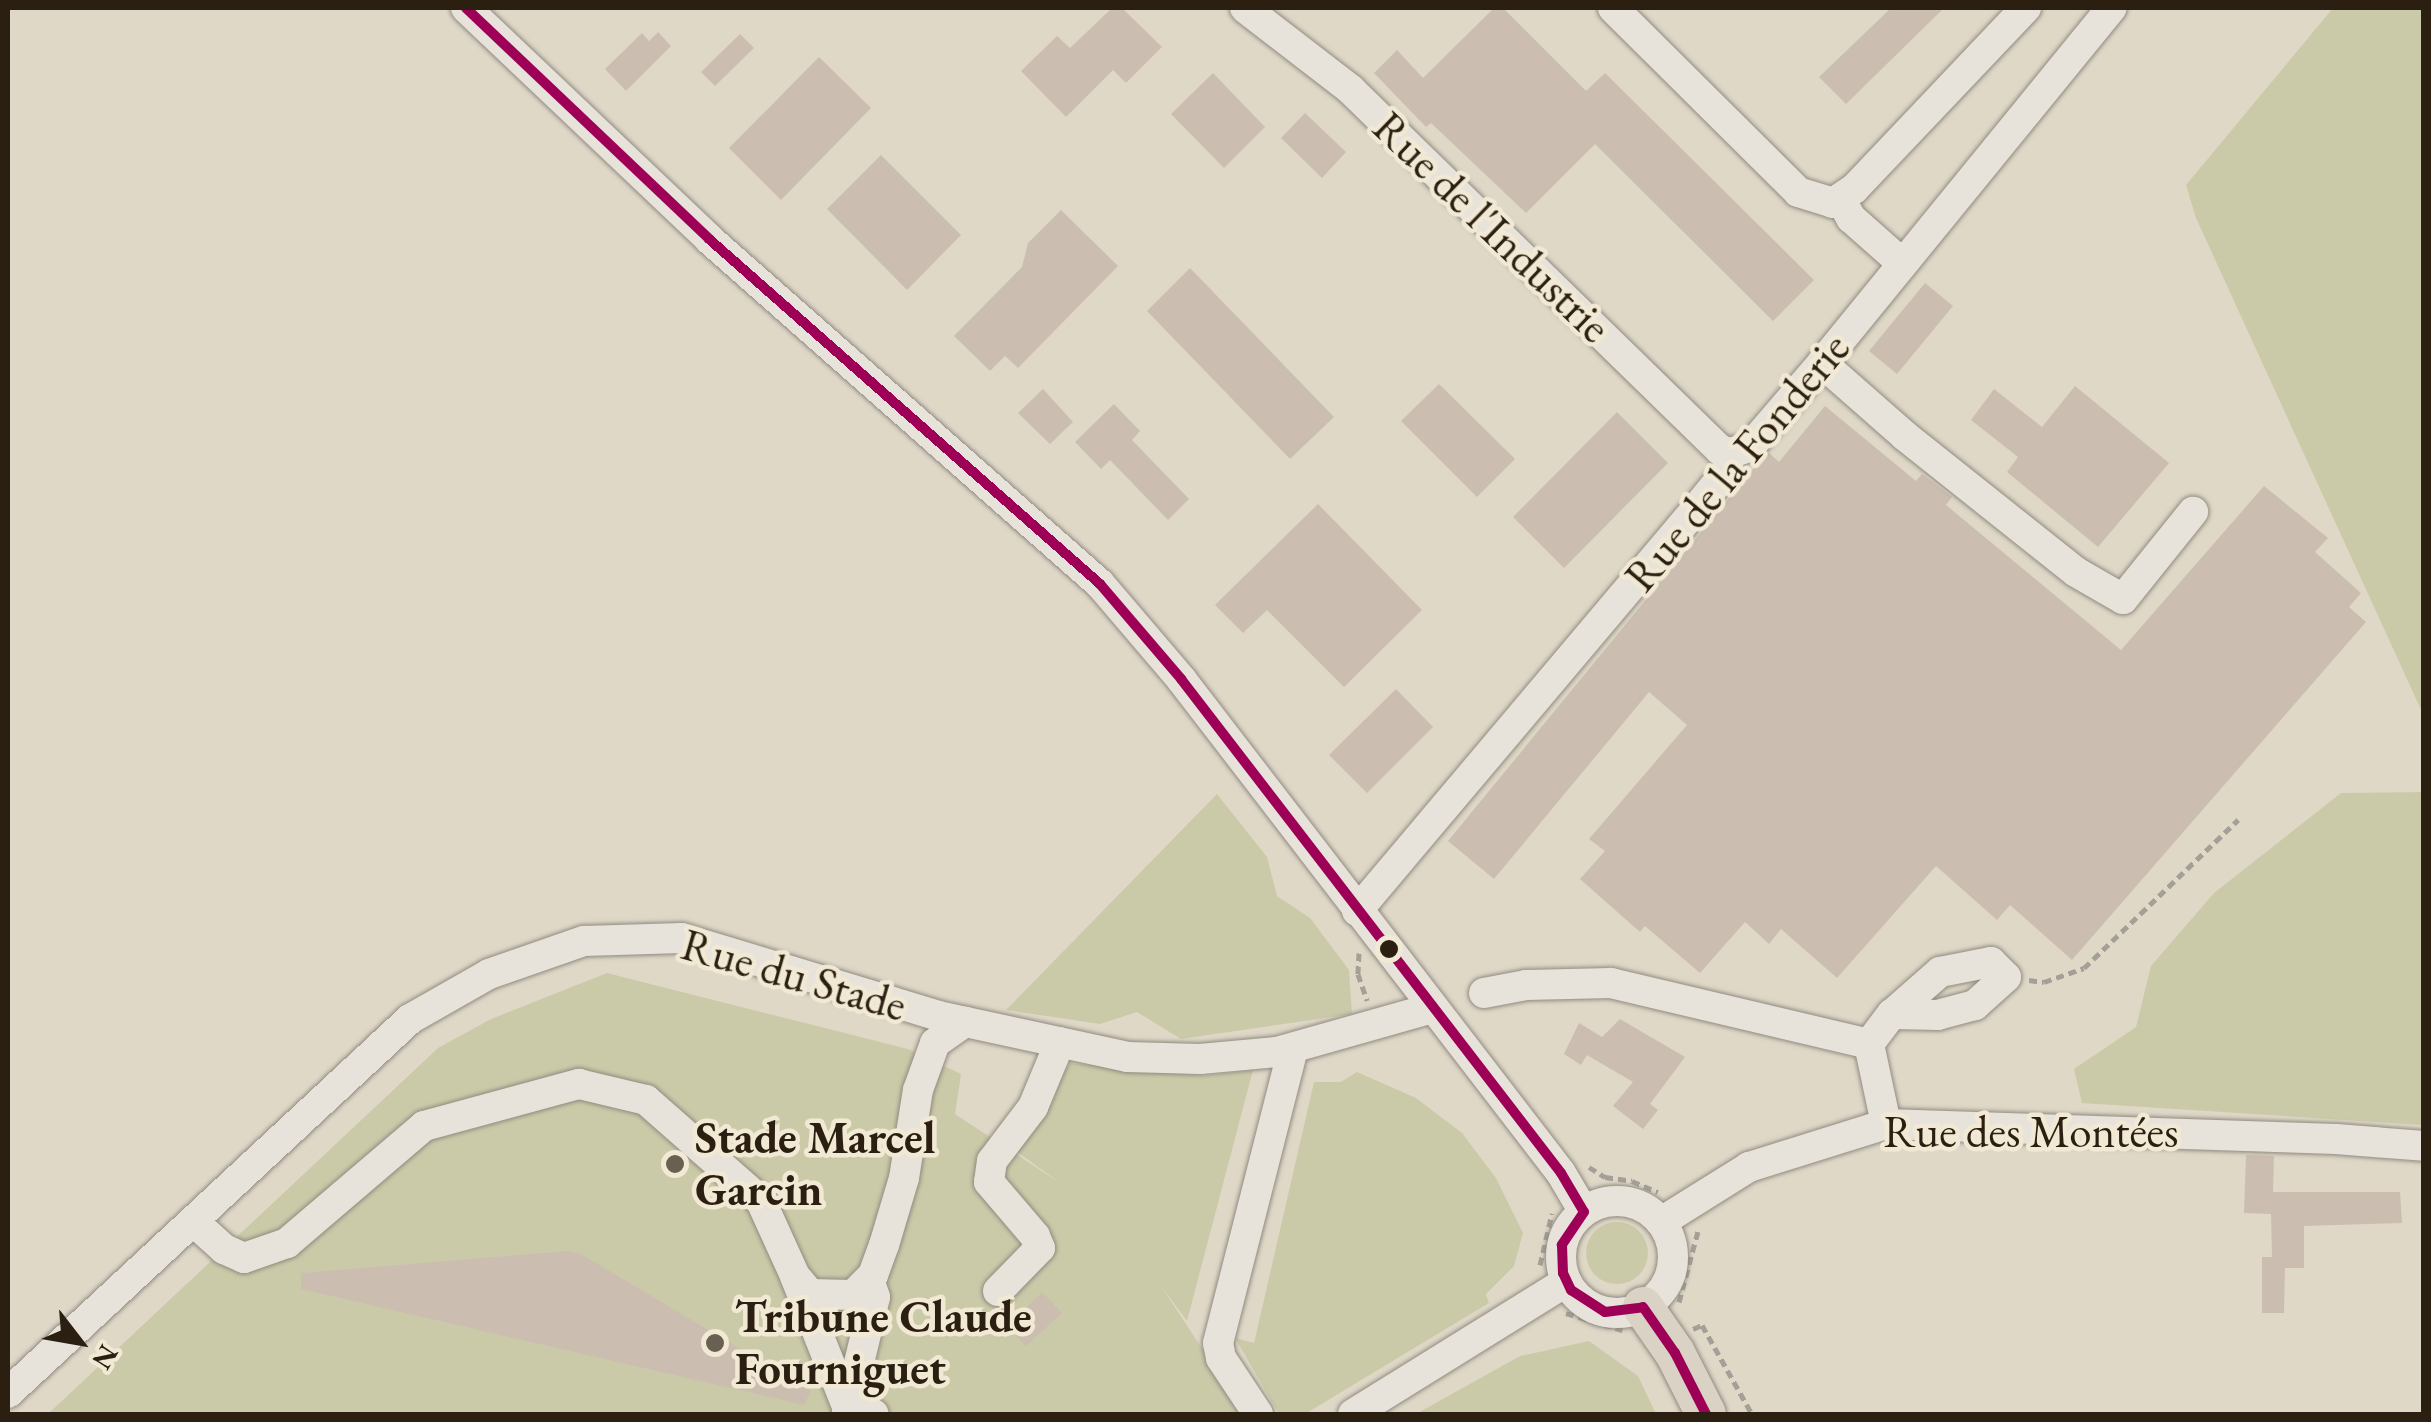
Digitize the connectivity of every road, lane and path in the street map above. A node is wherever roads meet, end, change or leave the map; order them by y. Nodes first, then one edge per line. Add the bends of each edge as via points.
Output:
1 (466, 8) edge
2 (1244, 8) edge
3 (1613, 8) edge
4 (2026, 8) edge
5 (2101, 12) edge
6 (1841, 200) junction
7 (1903, 264) junction
8 (1822, 363) junction
9 (1732, 453) junction
10 (2193, 512) dead end
11 (2238, 820) dead end
12 (1357, 911) junction
13 (1364, 947) dead end
14 (1357, 954) junction
15 (1367, 968) dead end
16 (2006, 977) junction
17 (1484, 992) dead end
18 (1437, 1014) junction
19 (1892, 1014) junction
20 (965, 1022) junction
21 (1370, 1029) junction
22 (1060, 1042) junction
23 (1870, 1044) junction
24 (1294, 1048) junction
25 (1886, 1124) junction
26 (2424, 1146) edge
27 (1582, 1161) dead end
28 (1552, 1205) dead end
29 (1667, 1209) junction
30 (1584, 1212) junction
31 (194, 1222) junction
32 (1700, 1227) dead end
33 (795, 1276) junction
34 (1536, 1276) dead end
35 (868, 1280) junction
36 (1566, 1282) junction
37 (998, 1291) dead end
38 (1551, 1313) dead end
39 (1652, 1317) junction
40 (1684, 1320) dead end
41 (8, 1392) edge
42 (856, 1413) edge
43 (1258, 1414) edge
44 (1353, 1414) edge
45 (1706, 1414) edge
46 (1752, 1414) edge

1 - 12 street via 710,239 1100,584
2 - 9 street, Rue de l'Industrie via 1350,88 1720,450
3 - 6 street via 1798,192 1820,202
4 - 6 street
5 - 7 street, Rue de la Fonderie
6 - 7 street via 1851,218
7 - 8 street, Rue de la Fonderie
8 - 9 street, Rue de la Fonderie via 1750,446
8 - 10 street via 2076,572 2123,599
9 - 12 street, Rue de la Fonderie via 1726,472 1696,510
11 - 16 path via 2084,968 2044,982
12 - 18 street
13 - 14 path
14 - 15 path
14 - 21 path
16 - 19 street via 1976,1005 1938,1015
16 - 19 street via 1991,962 1940,972
17 - 23 street via 1610,983
18 - 21 street, Rue du Stade
18 - 30 street
19 - 23 street
20 - 22 street, Rue du Stade
20 - 31 street, Rue du Stade via 682,938 584,941 488,974 410,1019
20 - 35 street via 935,1043 918,1090 904,1178
21 - 24 street, Rue du Stade
22 - 24 street, Rue du Stade via 1127,1057 1200,1059
22 - 37 street via 1033,1107 992,1161 989,1182 1040,1248
23 - 25 street
24 - 43 street via 1218,1343
25 - 26 street, Rue des Montées
25 - 29 street, Rue des Montées via 1749,1166
27 - 29 path
28 - 34 path
29 - 30 street via 1628,1202
29 - 39 street via 1671,1269
30 - 36 street via 1562,1245
31 - 33 street via 244,1258 287,1242 424,1126 578,1084 646,1100 761,1201
31 - 41 street, Rue du Stade
32 - 39 path
33 - 35 street via 810,1294 833,1297 852,1295
33 - 42 street
35 - 42 street via 875,1297
36 - 39 street via 1596,1309
36 - 44 street
38 - 39 path
39 - 45 main road
40 - 46 path via 1689,1331 1702,1325

